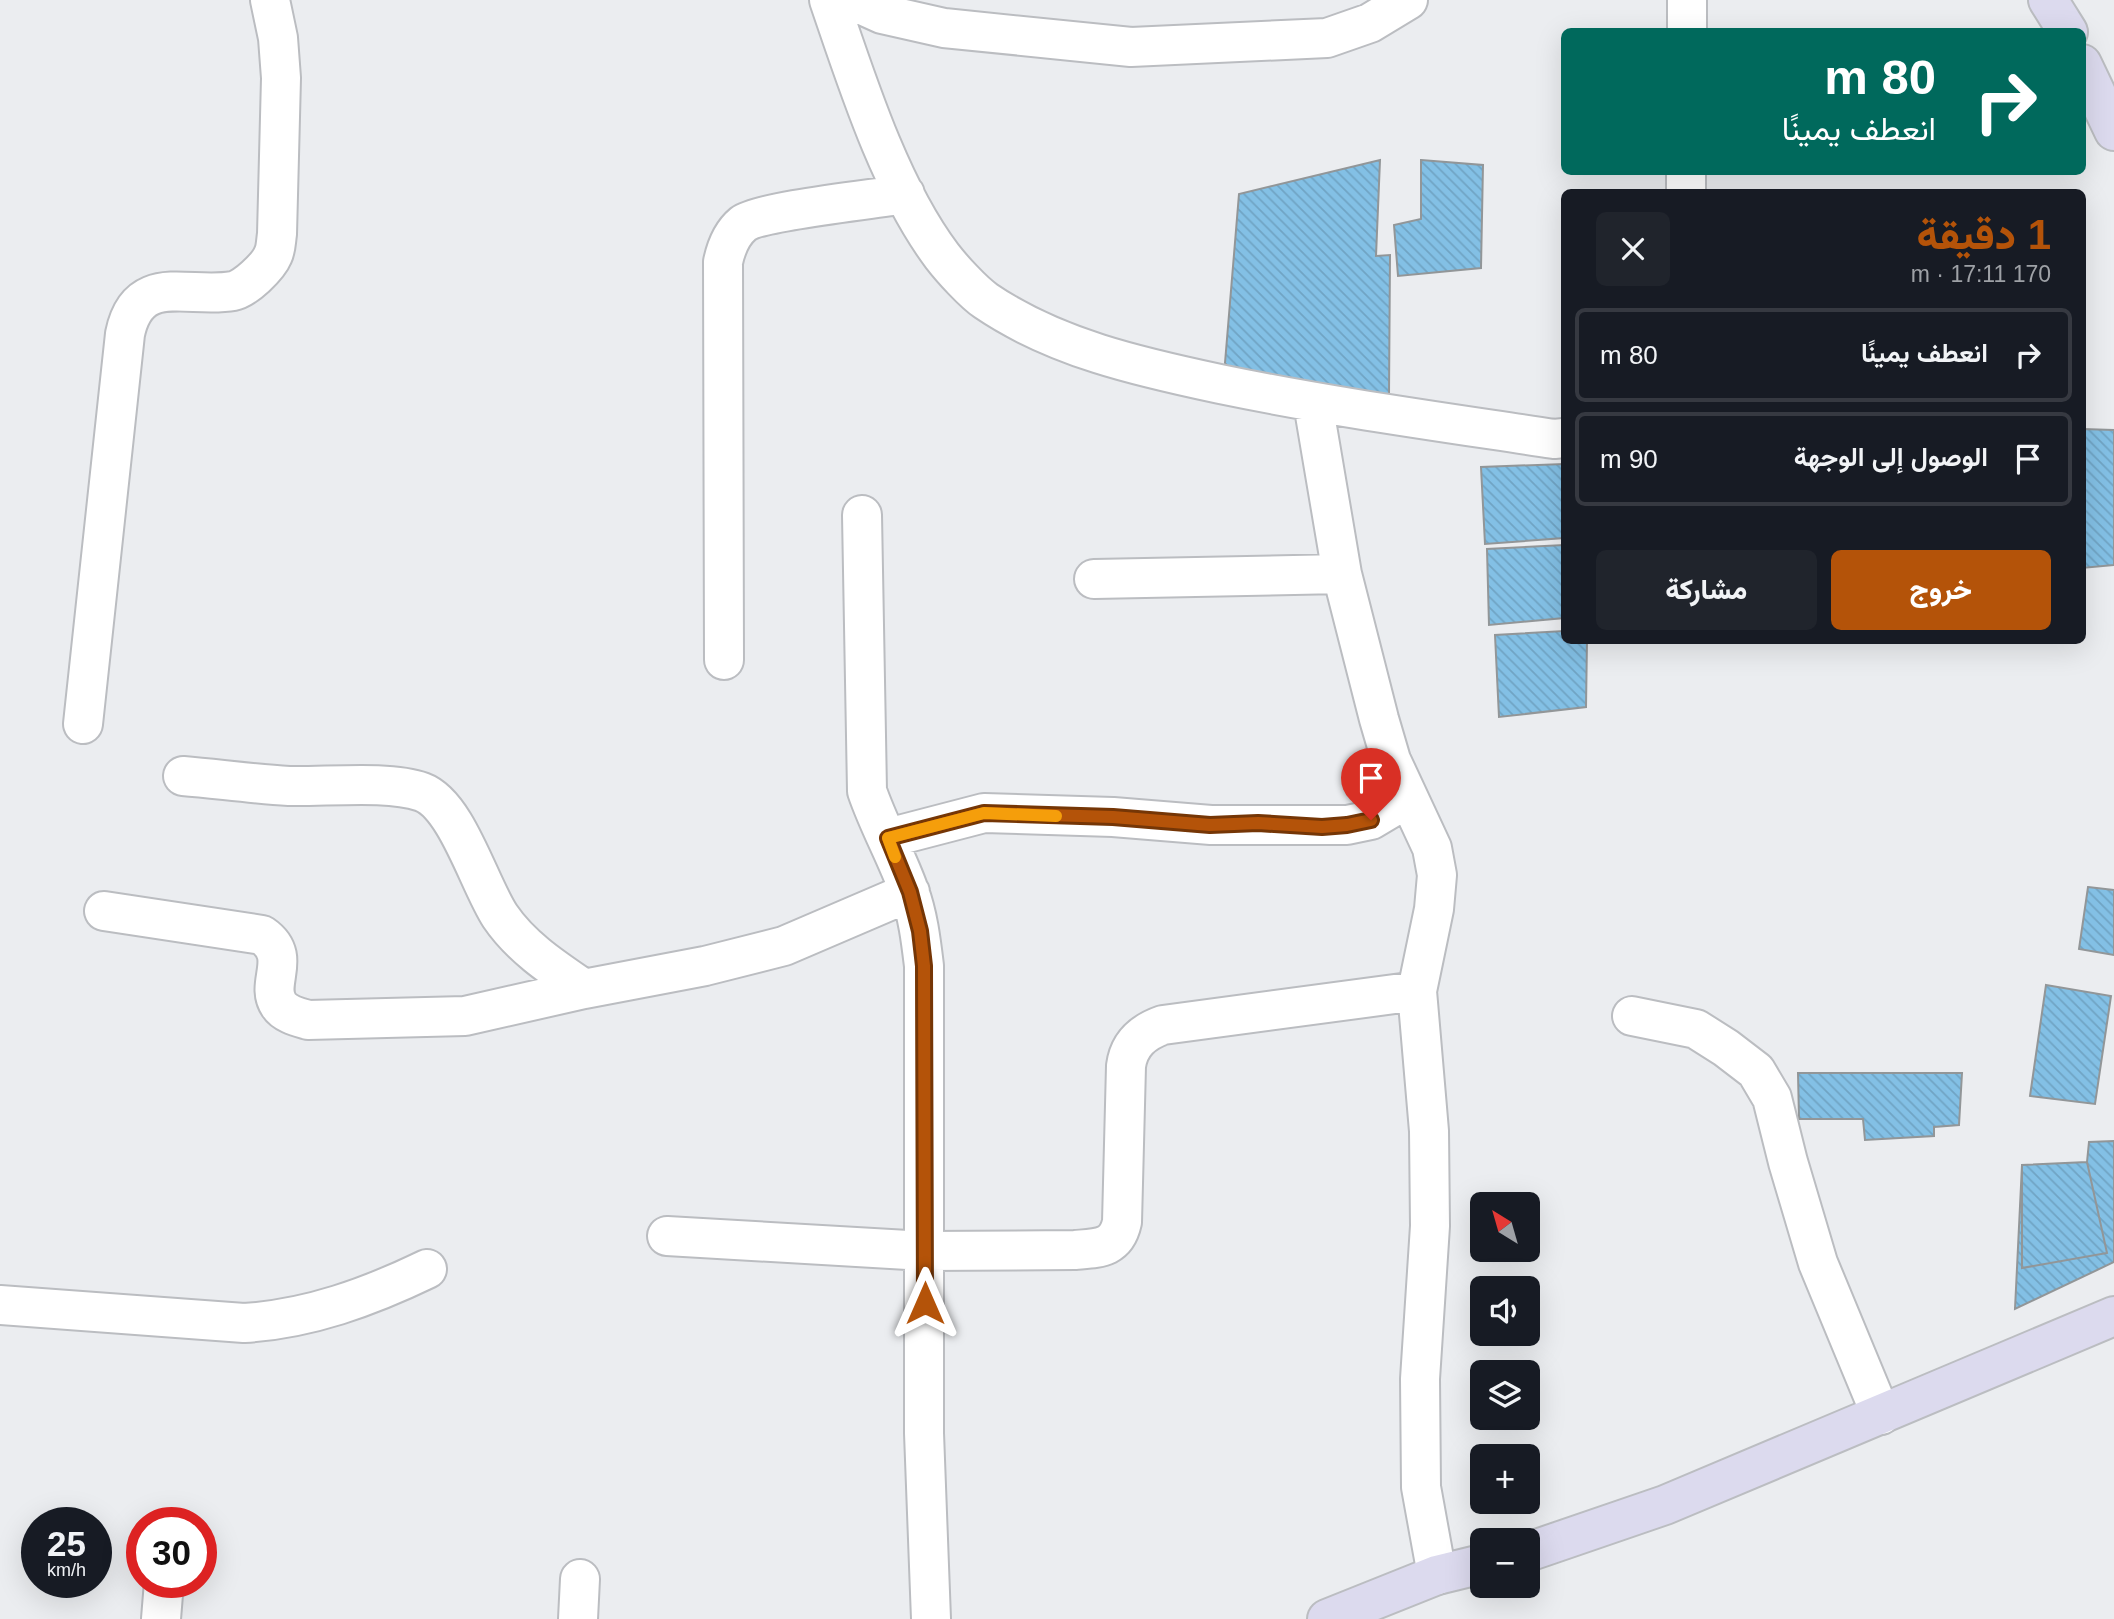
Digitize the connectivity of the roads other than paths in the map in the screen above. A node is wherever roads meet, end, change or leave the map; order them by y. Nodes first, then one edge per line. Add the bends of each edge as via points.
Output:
1 (270, 0) edge
2 (828, 0) edge
3 (851, 0) edge
4 (1408, 0) edge
5 (1688, 0) edge
6 (2048, 0) edge
7 (1687, 28) edge
8 (2066, 28) edge
9 (2086, 72) edge
10 (2114, 131) edge
11 (905, 194) junction
12 (1313, 403) junction
13 (1561, 438) edge
14 (862, 516) dead end
15 (1342, 574) junction
16 (1094, 579) dead end
17 (724, 660) dead end
18 (83, 724) dead end
19 (183, 776) dead end
20 (1408, 798) junction
21 (888, 838) junction
22 (910, 892) junction
23 (104, 911) dead end
24 (584, 989) junction
25 (1418, 991) junction
26 (1632, 1016) dead end
27 (667, 1236) dead end
28 (926, 1251) junction
29 (427, 1269) dead end
30 (0, 1305) edge
31 (2114, 1316) edge
32 (1881, 1415) junction
33 (1540, 1548) edge
34 (1470, 1567) edge
35 (1437, 1575) junction
36 (580, 1579) dead end
37 (163, 1598) edge
38 (1386, 1607) edge
39 (161, 1619) edge
40 (578, 1619) edge
41 (931, 1619) edge
42 (1327, 1619) edge

1 - 18 street via 281,78 274,255 256,277 235,291 162,292 143,299 129,315
2 - 11 street
3 - 4 street via 882,14 943,28 1131,47 1327,38 1370,23
5 - 7 street
6 - 8 street
9 - 10 street
11 - 12 street via 942,257 984,300 1027,324 1083,349 1158,371
11 - 17 street via 771,214 744,223 727,243 723,262
12 - 13 street
12 - 15 street
14 - 21 street via 867,791
15 - 16 street
15 - 20 street via 1391,760
19 - 24 street via 288,786 400,787 424,793 445,808 501,917 547,964
20 - 21 street via 1371,820 1322,827 984,813
20 - 25 street via 1432,848 1437,875
21 - 22 street
22 - 24 street via 785,946
22 - 28 street via 924,966
23 - 24 street via 262,935 278,955 279,1005 308,1020 465,1016
25 - 28 street via 1149,1030 1128,1053 1122,1222 1113,1242 1075,1251
25 - 35 street via 1429,1131 1430,1226 1420,1379 1422,1487
26 - 32 street via 1696,1029 1755,1071 1772,1098 1818,1263
27 - 28 street
28 - 41 street via 924,1433
29 - 30 street via 319,1312 275,1321 244,1323
31 - 32 street
32 - 33 street via 1665,1505
34 - 35 street
35 - 38 street
36 - 40 street
37 - 39 street
38 - 42 street

